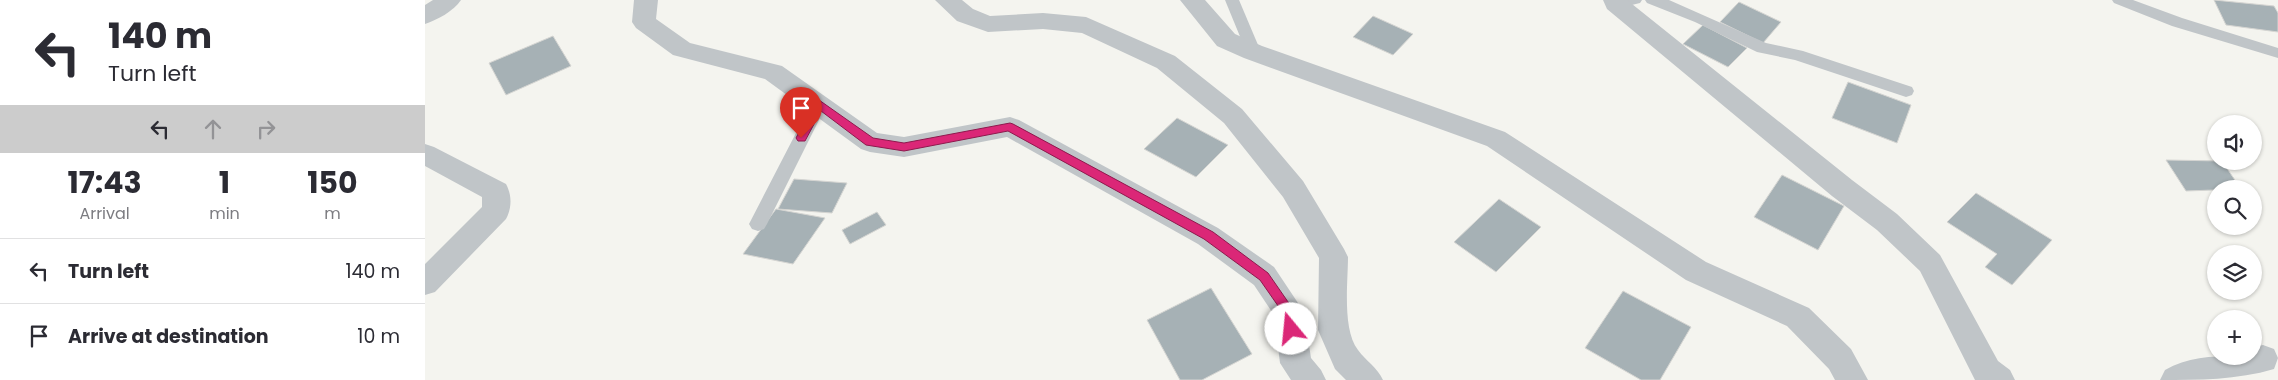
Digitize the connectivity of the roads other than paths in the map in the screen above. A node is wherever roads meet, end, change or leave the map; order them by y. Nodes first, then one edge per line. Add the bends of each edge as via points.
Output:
1 (449, 0) edge
2 (645, 0) edge
3 (947, 0) edge
4 (1192, 0) edge
5 (1232, 0) edge
6 (1652, 0) edge
7 (2119, 0) edge
8 (1622, 1) edge
9 (425, 16) edge
10 (1253, 52) junction
11 (2278, 52) edge
12 (1906, 92) dead end
13 (819, 104) junction
14 (425, 154) edge
15 (758, 224) dead end
16 (425, 283) edge
17 (2270, 354) edge
18 (1310, 380) edge
19 (1367, 380) edge
20 (1852, 380) edge
21 (1999, 380) edge
22 (2176, 380) edge
23 (2238, 380) edge

1 - 9 street
2 - 13 street via 644,22 682,48 773,72
3 - 19 street via 965,15 988,24 1043,20 1087,25 1166,62 1233,116 1293,189 1334,257 1333,330 1346,359
4 - 10 street via 1226,40
5 - 10 lane
6 - 12 lane via 1700,18 1762,48 1797,56
7 - 11 lane via 2177,22
8 - 21 street via 1834,182 1887,222 1930,263 1987,371
10 - 20 street via 1496,139 1696,271 1798,317 1840,359
13 - 15 lane
13 - 18 street via 870,142 904,147 1010,127 1208,236 1264,276 1289,312 1296,363
14 - 16 street via 497,192 496,211
17 - 22 street
17 - 23 street

